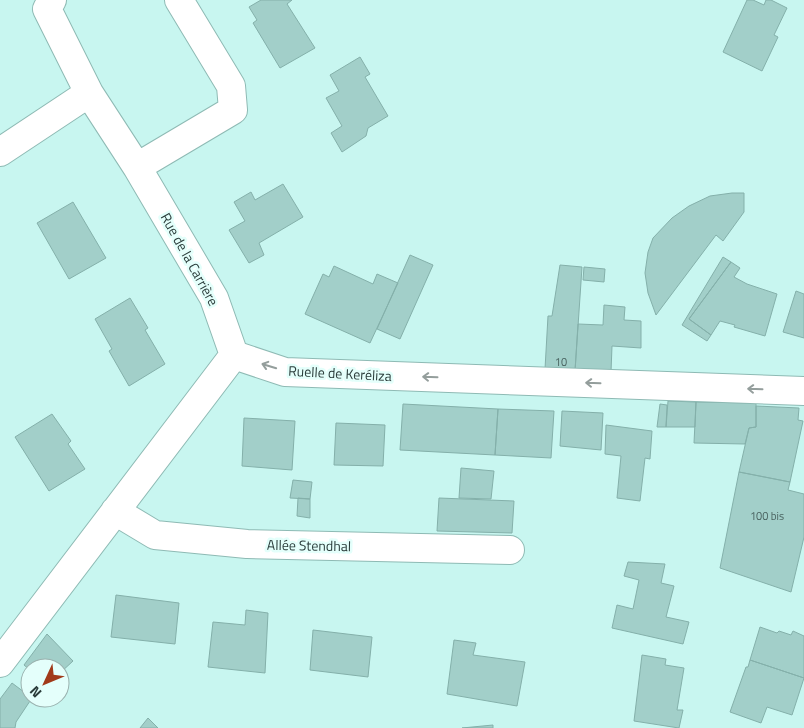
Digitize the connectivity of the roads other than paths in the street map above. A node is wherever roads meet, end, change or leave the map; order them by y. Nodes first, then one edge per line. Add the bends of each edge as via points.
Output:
1 (52, 0) edge
2 (179, 0) edge
3 (89, 94) junction
4 (0, 152) edge
5 (137, 167) junction
6 (234, 355) junction
7 (804, 391) edge
8 (115, 511) junction
9 (510, 550) dead end
10 (0, 663) edge

1 - 3 street, Rue de la Carrière via 47,9
2 - 5 street via 231,86 233,110
3 - 4 street
3 - 5 street, Rue de la Carrière
5 - 6 street, Rue de la Carrière via 214,298
7 -> 6 street, Ruelle de Keréliza via 285,372
6 - 8 street
8 - 9 street, Allée Stendhal via 155,535 247,544
8 - 10 street

